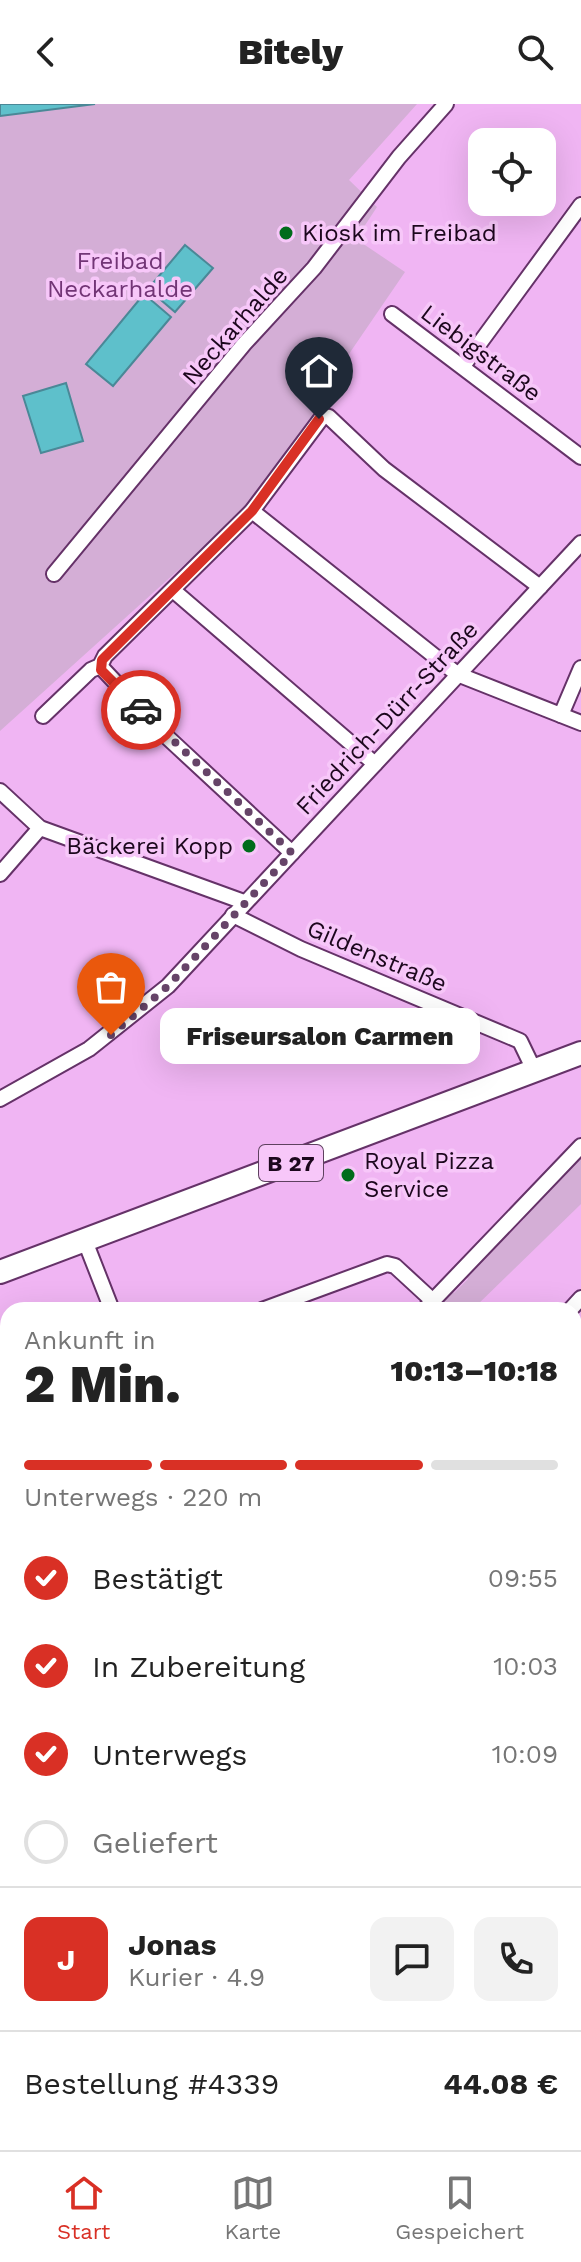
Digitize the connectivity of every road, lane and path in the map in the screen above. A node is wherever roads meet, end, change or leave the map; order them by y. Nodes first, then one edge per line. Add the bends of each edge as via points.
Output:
1 (446, 104) edge
2 (581, 205) edge
3 (392, 314) dead end
4 (463, 366) junction
5 (581, 457) edge
6 (252, 511) junction
7 (581, 543) edge
8 (54, 574) dead end
9 (540, 587) junction
10 (174, 591) junction
11 (100, 666) junction
12 (581, 668) edge
13 (457, 674) junction
14 (561, 715) junction
15 (43, 716) dead end
16 (581, 723) edge
17 (375, 764) junction
18 (0, 791) edge
19 (40, 828) junction
20 (292, 853) junction
21 (0, 874) edge
22 (244, 902) junction
23 (233, 915) junction
24 (581, 1053) edge
25 (534, 1070) junction
26 (0, 1099) edge
27 (581, 1146) edge
28 (85, 1241) junction
29 (0, 1272) edge
30 (109, 1302) edge
31 (284, 1302) edge
32 (425, 1302) edge
33 (432, 1302) edge

1 - 8 street, Neckarhalde
2 - 4 street
3 - 4 street, Liebigstraße
4 - 5 street, Liebigstraße
6 - 9 street via 323,416 329,417 402,484
6 - 10 street
6 - 13 street
7 - 9 street, Friedrich-Dürr-Straße
9 - 13 street, Friedrich-Dürr-Straße
10 - 11 street
10 - 17 street
11 - 15 street
11 - 20 street via 166,736
12 - 14 street
13 - 14 street
13 - 17 street, Friedrich-Dürr-Straße
14 - 16 street
17 - 20 street, Friedrich-Dürr-Straße
18 - 19 street
19 - 21 street
19 - 22 street
20 - 22 street, Friedrich-Dürr-Straße
22 - 23 street, Friedrich-Dürr-Straße
23 - 25 street, Gildenstraße via 520,1041
23 - 26 street, Friedrich-Dürr-Straße via 147,1007 89,1049
24 - 25 main road, B 27
25 - 28 main road, B 27
27 - 33 street
28 - 29 main road, B 27
28 - 30 street
31 - 32 street via 387,1264 395,1266

